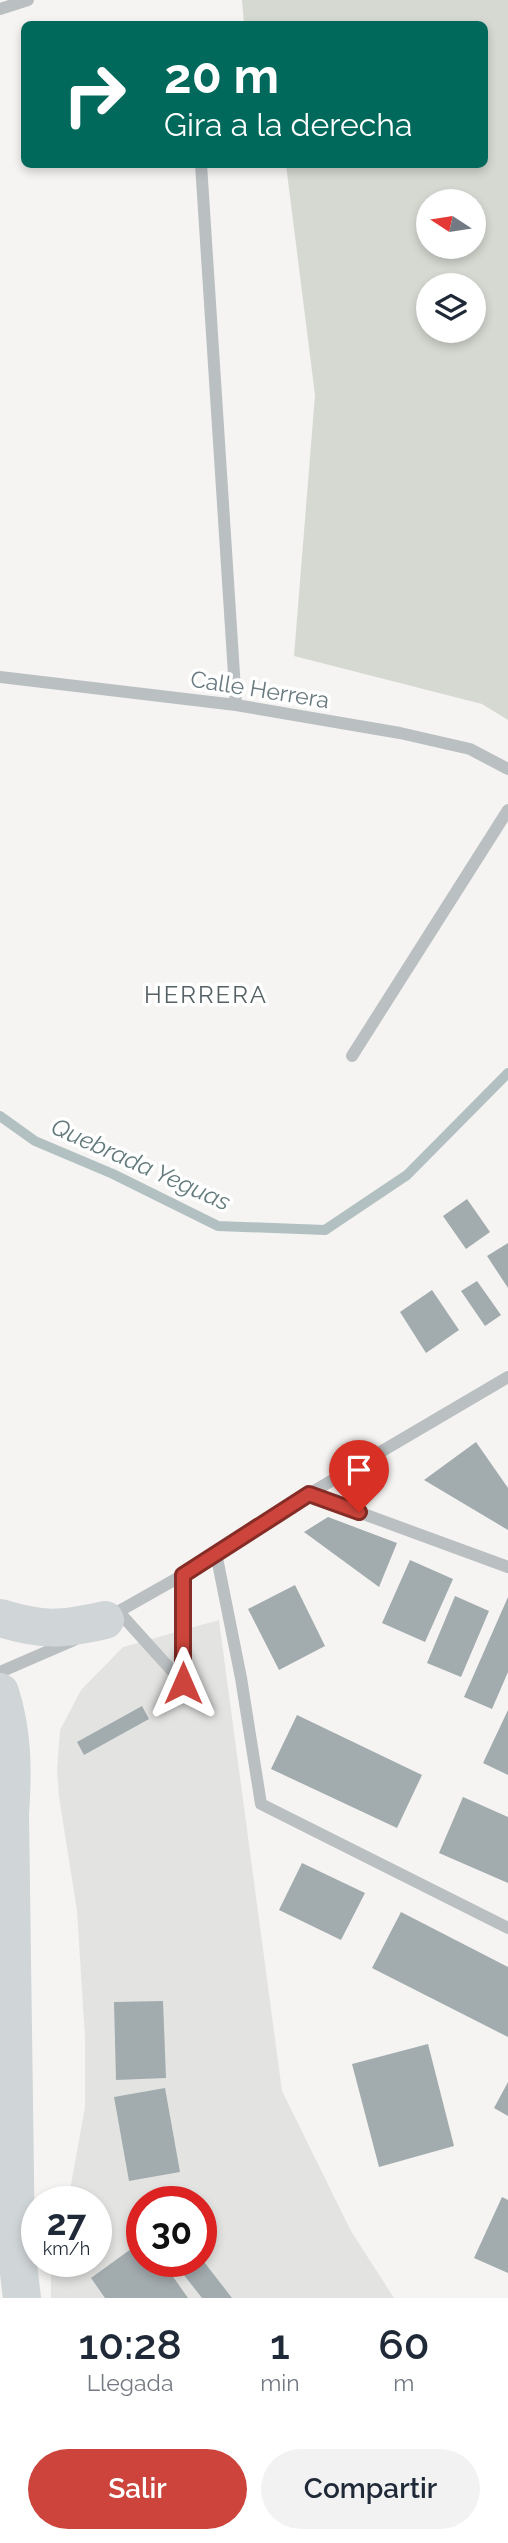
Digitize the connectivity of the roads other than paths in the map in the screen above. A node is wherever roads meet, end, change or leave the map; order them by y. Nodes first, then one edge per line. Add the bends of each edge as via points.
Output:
1 (28, 0) edge
2 (0, 9) edge
3 (201, 168) edge
4 (0, 677) edge
5 (236, 705) junction
6 (508, 769) edge
7 (508, 810) edge
8 (352, 1056) dead end
9 (508, 1377) edge
10 (309, 1494) junction
11 (216, 1553) junction
12 (508, 1567) edge
13 (183, 1575) junction
14 (112, 1615) junction
15 (0, 1618) edge
16 (0, 1672) edge
17 (0, 1692) edge
18 (5, 1799) edge
19 (508, 1928) edge
20 (22, 2298) edge

1 - 2 street
3 - 5 street
4 - 5 street, Calle Herrera
5 - 6 street, Calle Herrera via 470,749
7 - 8 street
9 - 10 street
10 - 11 street
10 - 12 street
11 - 13 street
11 - 19 street via 261,1804
13 - 14 street
13 - 14 street via 183,1683
14 - 15 highway via 68,1629 30,1628
14 - 16 street via 69,1644
17 - 18 highway via 9,1719 14,1766
18 - 20 highway via 16,2248

